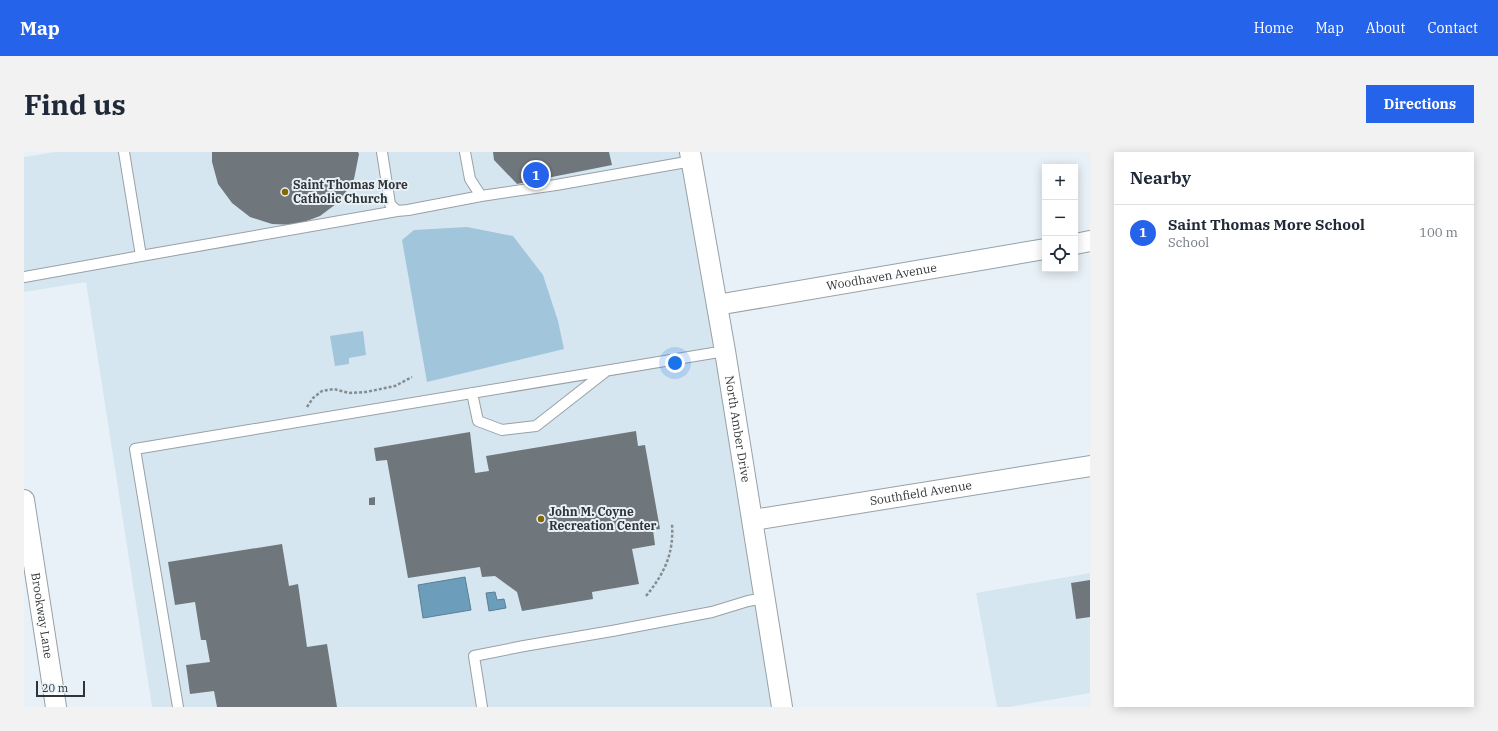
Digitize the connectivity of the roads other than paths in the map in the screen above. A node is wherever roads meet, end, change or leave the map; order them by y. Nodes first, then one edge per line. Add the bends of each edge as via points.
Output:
1 (124, 152) edge
2 (382, 152) edge
3 (465, 152) edge
4 (691, 156) edge
5 (481, 196) junction
6 (397, 210) junction
7 (1090, 241) edge
8 (1078, 243) edge
9 (1042, 250) edge
10 (141, 256) junction
11 (24, 277) edge
12 (717, 305) junction
13 (726, 351) junction
14 (606, 370) junction
15 (472, 393) junction
16 (1090, 466) edge
17 (24, 500) edge
18 (752, 520) junction
19 (765, 598) junction
20 (56, 707) edge
21 (178, 707) edge
22 (482, 707) edge
23 (782, 707) edge

1 - 10 lane
2 - 6 lane via 390,204
3 - 5 lane via 470,178
4 - 5 lane via 556,185
4 - 12 street, North Amber Drive
5 - 6 lane
6 - 10 lane
7 - 8 street
9 - 12 street, Woodhaven Avenue
10 - 11 lane
12 - 13 street, North Amber Drive
13 - 14 lane
13 - 18 street, North Amber Drive
14 - 15 lane
14 - 15 lane via 536,426 502,430 478,421
15 - 21 lane via 135,449
16 - 18 street, Southfield Avenue
17 - 20 street, Brookway Lane
18 - 19 street, North Amber Drive
19 - 22 lane via 712,612 474,656
19 - 23 street, North Amber Drive

